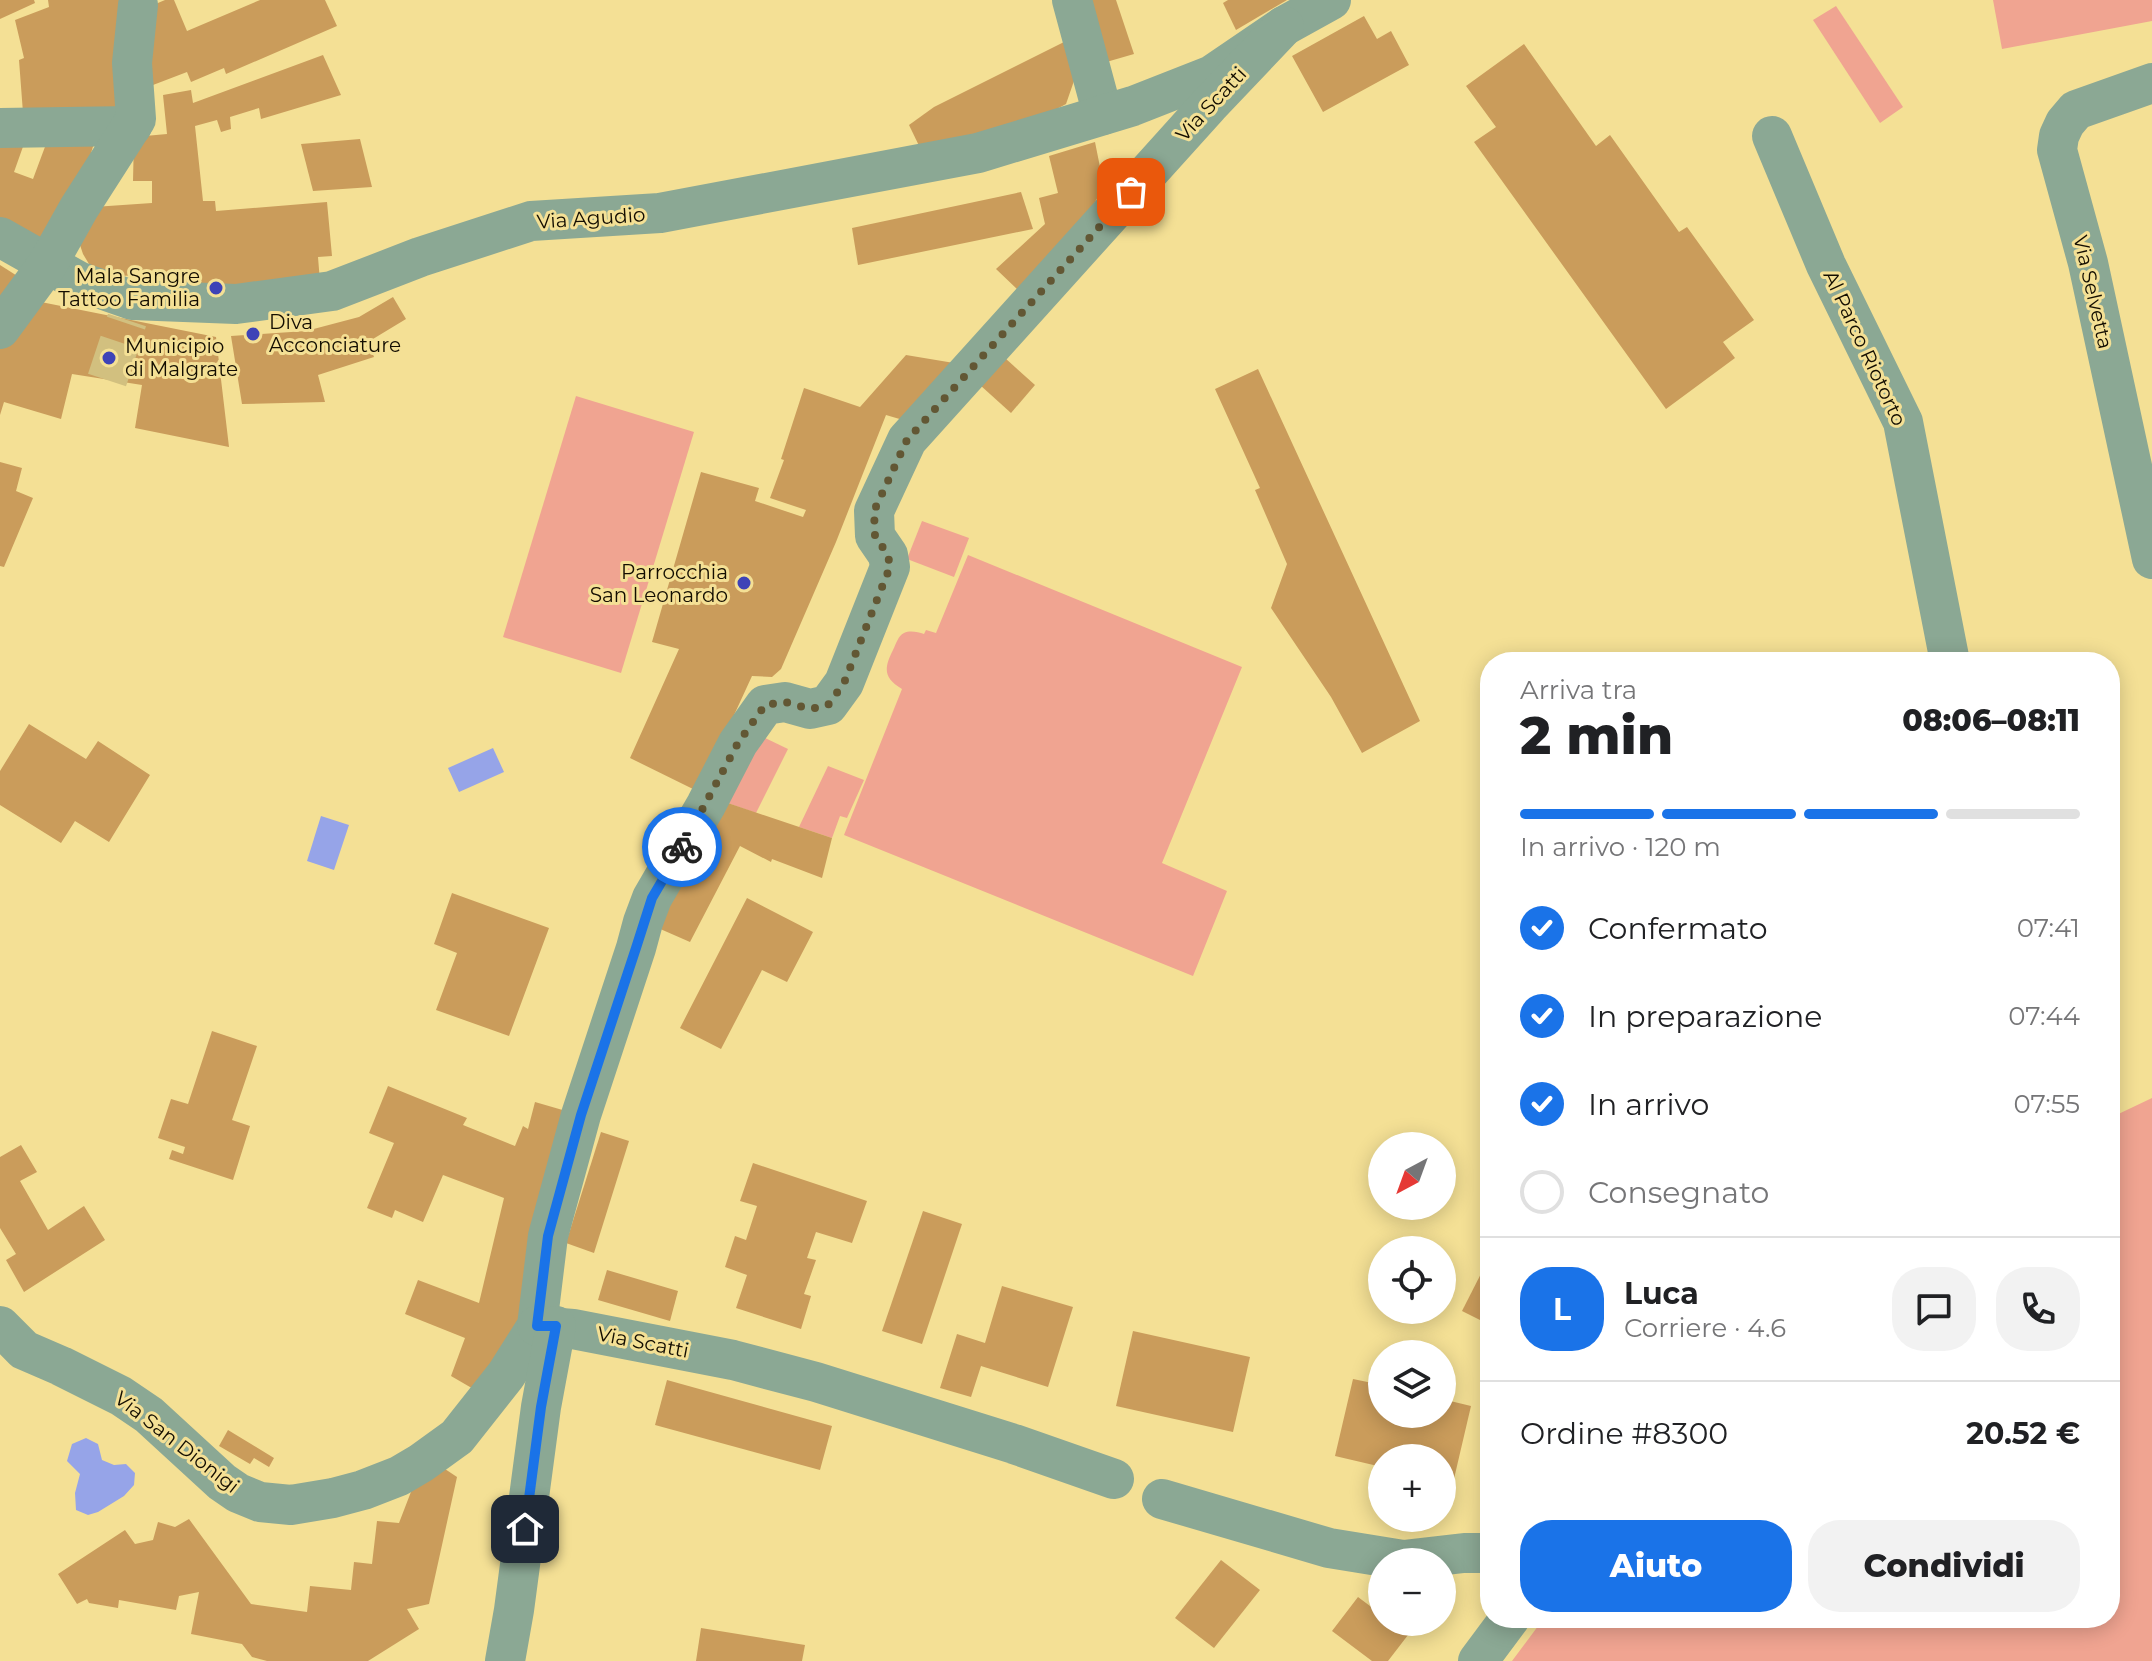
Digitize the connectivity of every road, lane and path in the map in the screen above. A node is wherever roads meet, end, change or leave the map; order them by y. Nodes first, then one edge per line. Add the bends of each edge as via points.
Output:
1 (1072, 0) edge
2 (1331, 0) edge
3 (140, 2) edge
4 (1284, 26) junction
5 (2152, 83) edge
6 (1103, 115) junction
7 (132, 126) junction
8 (0, 128) edge
9 (1772, 136) dead end
10 (0, 237) edge
11 (47, 265) junction
12 (0, 329) edge
13 (2152, 559) edge
14 (1948, 652) edge
15 (547, 1326) junction
16 (12, 1338) edge
17 (1114, 1479) dead end
18 (1162, 1499) dead end
19 (1480, 1553) edge
20 (1503, 1628) edge
21 (505, 1661) edge
22 (1478, 1661) edge

1 - 6 street
2 - 4 street
3 - 7 street via 132,63
4 - 6 street, Via Agudio via 1212,75
4 - 15 street, Via Scatti via 907,440 874,511 875,536 890,567 844,683 828,705 765,705 738,743 652,898 581,1115 548,1236
5 - 13 street, Via Selvetta via 2076,110 2065,123 2057,150 2088,263
6 - 11 street, Via Agudio via 978,153 660,213 531,221 332,291 129,310
7 - 8 street
7 - 11 street
9 - 14 street, Al Parco Riotorto via 1826,265 1903,422
10 - 11 street, Via Agudio
11 - 12 street
15 - 16 street, Via San Dionigi via 457,1437 421,1463 333,1498 291,1505 238,1493 149,1415
15 - 17 street, Via Scatti via 687,1350 816,1382
15 - 21 street via 541,1407
18 - 19 street via 1344,1551 1403,1560
20 - 22 street

